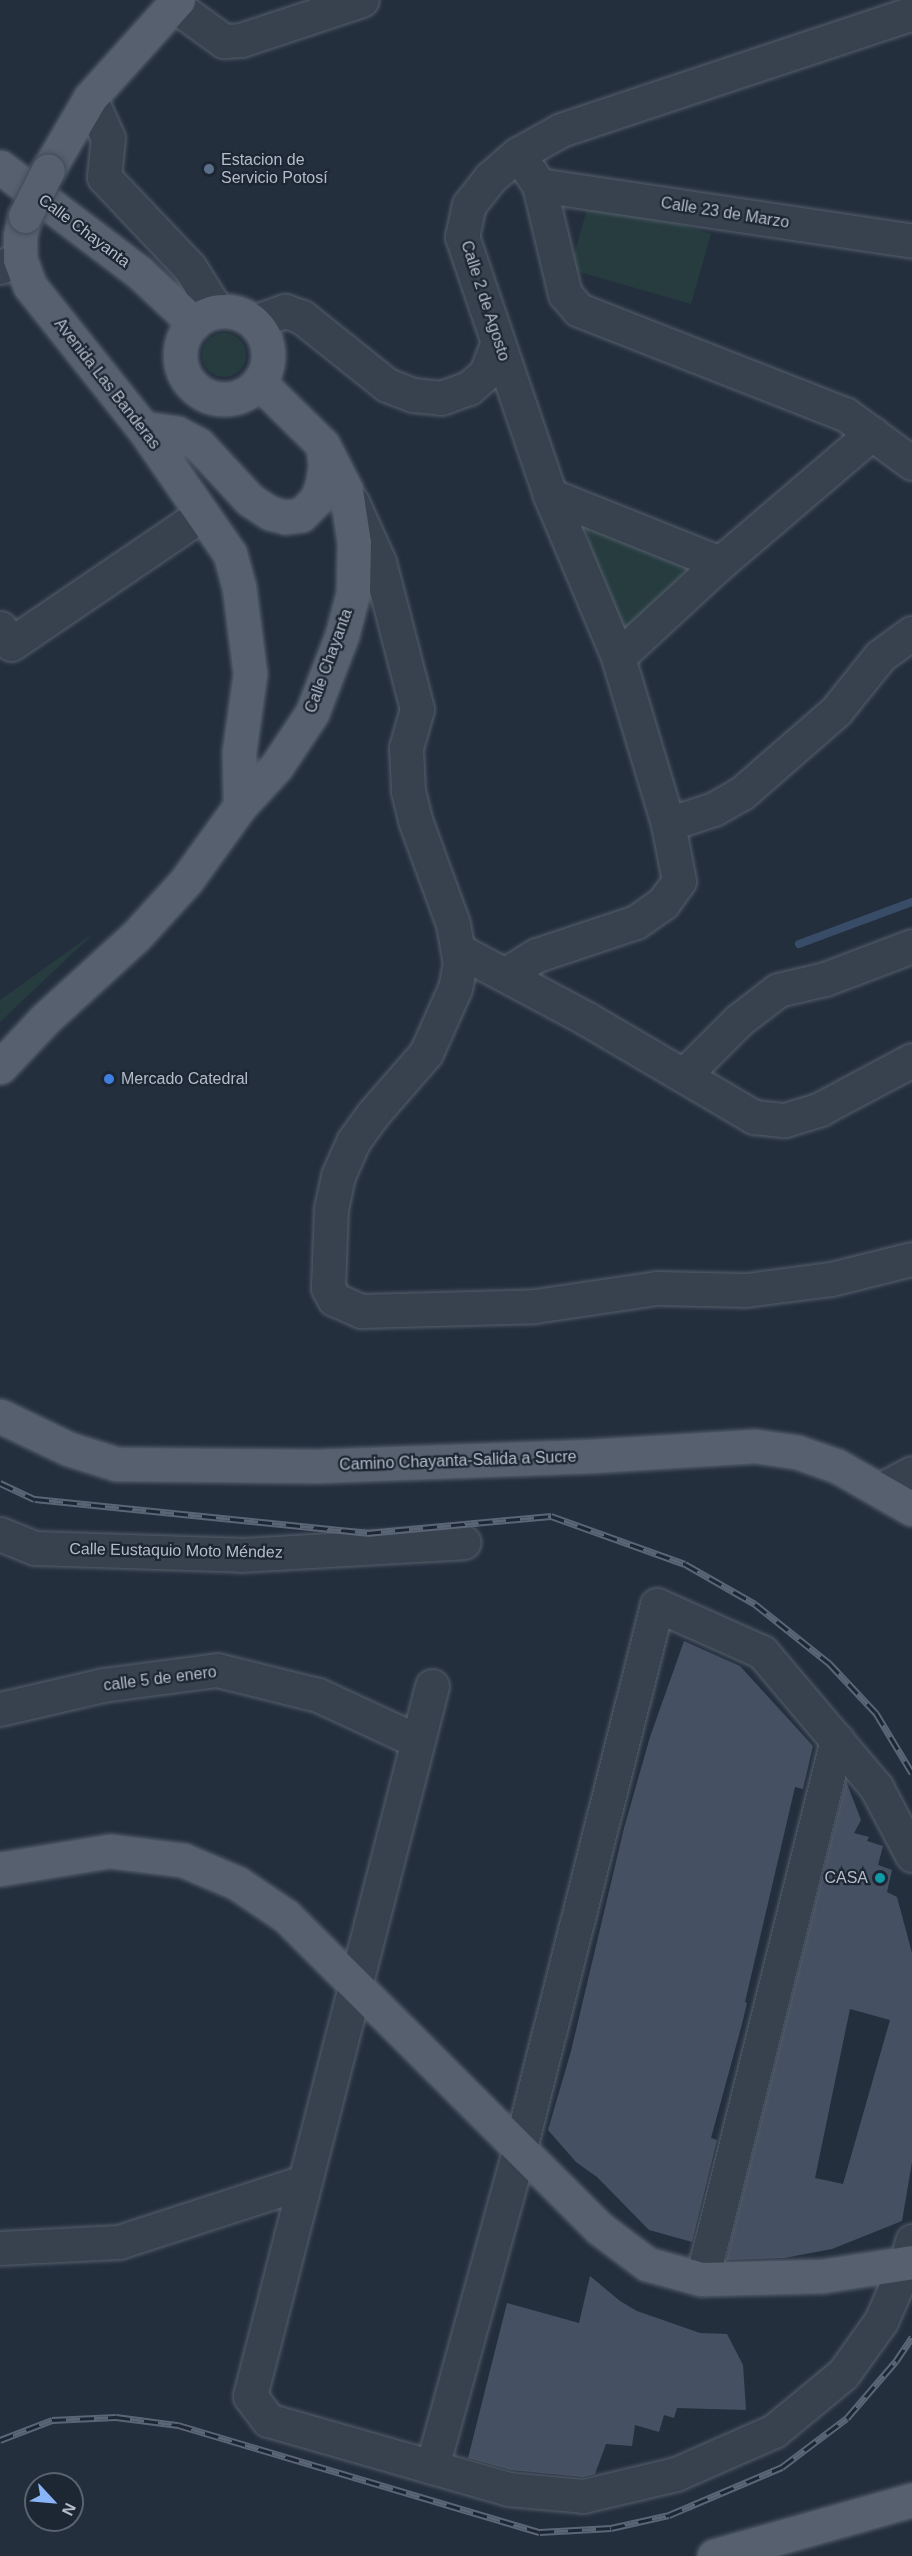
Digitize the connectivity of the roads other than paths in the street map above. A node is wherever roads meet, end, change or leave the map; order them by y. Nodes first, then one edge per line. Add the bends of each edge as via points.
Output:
1 (362, 0) edge
2 (176, 2) edge
3 (912, 13) edge
4 (864, 29) junction
5 (912, 38) edge
6 (90, 99) junction
7 (518, 154) junction
8 (0, 167) edge
9 (539, 185) junction
10 (912, 241) edge
11 (10, 263) edge
12 (206, 317) junction
13 (254, 322) junction
14 (498, 342) junction
15 (259, 382) junction
16 (143, 428) junction
17 (872, 433) junction
18 (322, 445) junction
19 (912, 463) edge
20 (346, 490) junction
21 (550, 495) junction
22 (201, 515) junction
23 (720, 563) junction
24 (0, 628) edge
25 (912, 633) edge
26 (618, 657) junction
27 (240, 806) junction
28 (668, 824) junction
29 (912, 946) edge
30 (458, 950) junction
31 (506, 974) junction
32 (912, 1060) edge
33 (0, 1067) edge
34 (684, 1075) junction
35 (912, 1259) edge
36 (0, 1416) edge
37 (912, 1473) edge
38 (880, 1490) junction
39 (912, 1509) edge
40 (0, 1534) edge
41 (464, 1542) dead end
42 (432, 1686) dead end
43 (0, 1709) edge
44 (837, 1740) junction
45 (417, 1741) junction
46 (912, 1855) edge
47 (0, 1869) edge
48 (354, 1984) junction
49 (520, 2148) junction
50 (304, 2182) junction
51 (0, 2248) edge
52 (910, 2256) edge
53 (702, 2279) junction
54 (432, 2467) junction
55 (912, 2500) edge
56 (714, 2556) edge

1 - 2 street via 241,40 224,41
2 - 6 main road, Avenida Las Banderas
3 - 4 street, Calle 2 de Agosto
4 - 5 street
4 - 7 street, Calle 2 de Agosto via 561,130
6 - 11 main road, Avenida Las Banderas, bridge via 25,216
6 - 12 street via 108,138 104,177 190,268
7 - 9 street
7 - 14 street, Calle 2 de Agosto via 490,178 469,205 462,237
8 - 12 main road, Calle Chayanta via 140,273
9 - 10 street, Calle 23 de Marzo
9 - 17 street via 566,294 579,310 844,414
11 - 16 main road, Avenida Las Banderas
12 - 13 main road, Calle Chayanta via 237,313
12 - 15 main road via 181,346 183,372 200,392 225,400 238,397
13 - 14 street via 285,311 302,316 387,385 412,395 441,398 469,388 486,373
13 - 15 main road via 262,332 268,357
14 - 21 street, Calle 2 de Agosto
15 - 18 main road, Calle Chayanta
16 - 18 main road via 177,433 198,444 250,500 285,517 301,515 316,500 322,485
16 - 22 main road, Avenida Las Banderas
17 - 19 street
17 - 23 street
18 - 20 main road, Calle Chayanta
20 - 27 main road, Calle Chayanta via 354,543 353,593 342,635 312,713 276,767
20 - 30 street via 379,562 417,709 406,748 408,790
21 - 23 street
21 - 26 street, Calle 2 de Agosto
22 - 24 street via 11,644
22 - 27 main road, Avenida Las Banderas via 230,554 240,598 250,674 239,752
23 - 26 street
25 - 28 street via 880,656 836,711 742,793 714,809
26 - 28 street, Calle 2 de Agosto
27 - 33 main road via 186,881 136,936 45,1018
28 - 31 street, Calle 2 de Agosto via 679,882 663,903 636,922 537,955
29 - 34 street via 825,979 778,990 739,1020
30 - 31 street
30 - 35 street via 460,963 455,988 426,1053 373,1114 353,1142 338,1176 332,1209 328,1288 334,1299 361,1311 535,1306 657,1288 746,1290 831,1279
31 - 34 street
32 - 34 street via 820,1109 785,1120 754,1117
36 - 38 main road, Camino Chayanta-Salida a Sucre via 69,1449 117,1464 316,1466 755,1446 837,1466
37 - 38 street
38 - 39 main road, Camino Chayanta-Salida a Sucre
40 - 41 street, Calle Eustaquio Moto Méndez via 35,1548 241,1555
42 - 45 street
43 - 45 street, calle 5 de enero via 103,1685 216,1670 318,1695
44 - 46 street via 876,1787
44 - 49 street via 762,1652 657,1605
44 - 53 street
45 - 48 street
47 - 48 main road via 110,1851 183,1860 237,1883 286,1916
48 - 49 main road
48 - 50 street
49 - 53 main road via 599,2228 647,2264
49 - 54 street
50 - 51 street via 119,2242
50 - 54 street via 250,2396 268,2421
52 - 53 main road via 822,2276
52 - 54 street via 881,2321 843,2374 774,2431 676,2474 583,2496 508,2489
55 - 56 main road

